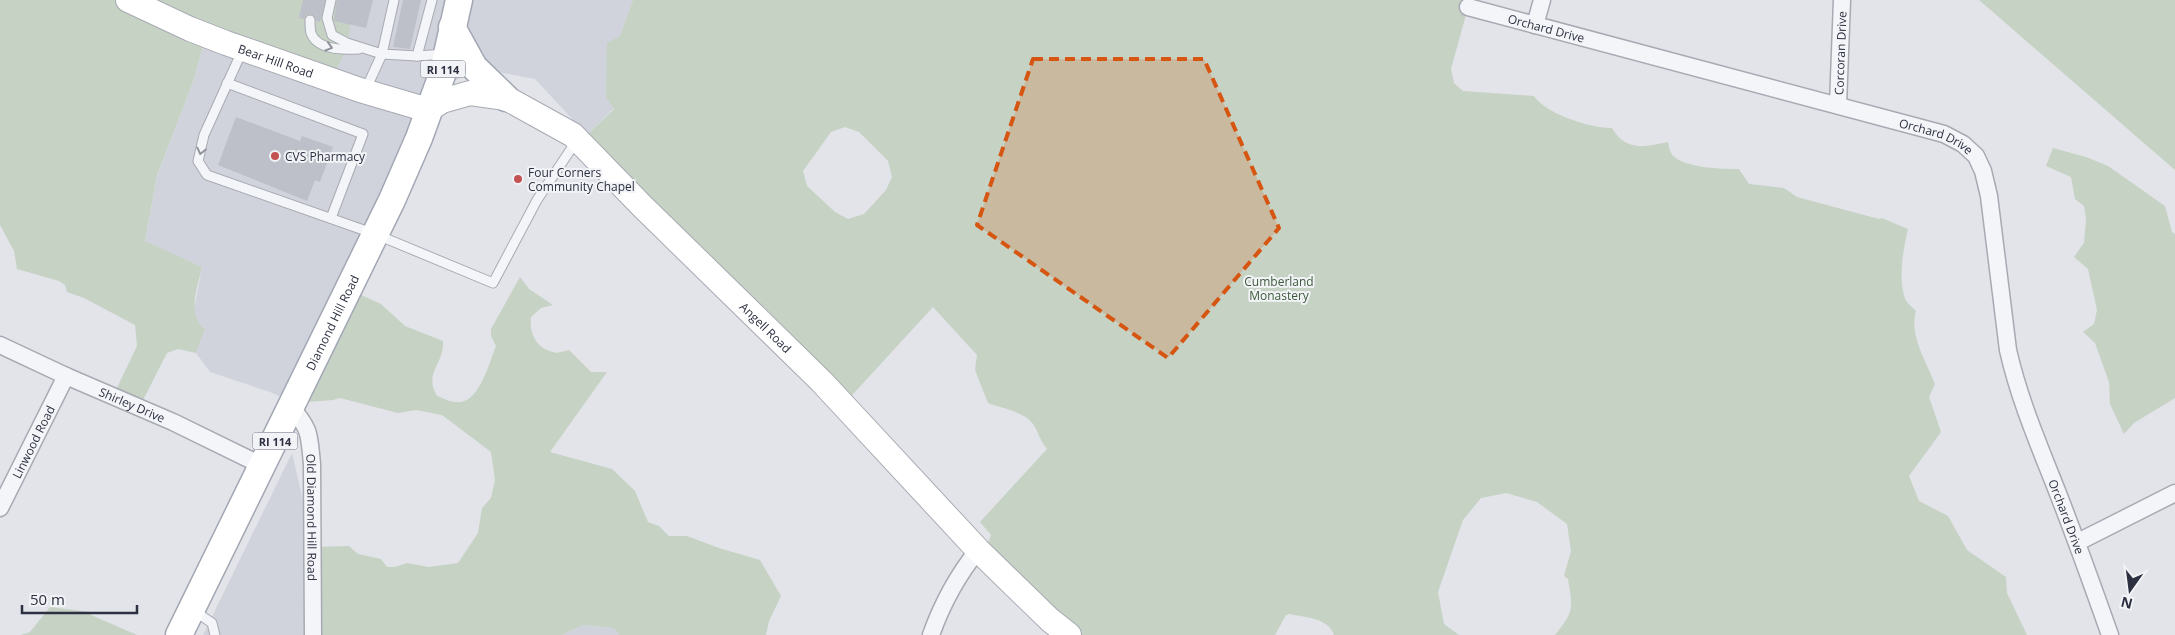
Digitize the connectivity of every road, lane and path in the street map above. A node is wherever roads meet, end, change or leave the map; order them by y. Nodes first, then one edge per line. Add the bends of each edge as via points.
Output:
1 (128, 0) edge
2 (331, 0) edge
3 (394, 0) edge
4 (432, 0) edge
5 (1542, 0) edge
6 (1842, 0) edge
7 (1468, 7) dead end
8 (459, 8) edge
9 (418, 16) dead end
10 (427, 19) junction
11 (310, 20) dead end
12 (1535, 25) junction
13 (243, 48) junction
14 (366, 49) junction
15 (382, 54) junction
16 (447, 54) junction
17 (416, 56) junction
18 (227, 83) junction
19 (365, 92) junction
20 (506, 98) junction
21 (1838, 105) junction
22 (428, 110) junction
23 (578, 140) junction
24 (331, 218) junction
25 (375, 234) junction
26 (0, 345) edge
27 (66, 376) junction
28 (291, 407) junction
29 (263, 466) junction
30 (2175, 493) edge
31 (0, 508) edge
32 (2078, 542) junction
33 (978, 550) junction
34 (192, 609) junction
35 (179, 635) edge
36 (215, 635) edge
37 (313, 635) edge
38 (931, 635) edge
39 (1069, 635) edge
40 (2110, 635) edge

1 - 13 main road, Bear Hill Road via 190,29
2 - 14 lane via 327,18 332,35
3 - 15 lane via 396,12
4 - 10 lane
5 - 12 street
6 - 21 street, Corcoran Drive
7 - 12 street, Orchard Drive
8 - 16 main road, Diamond Hill Road / RI 114
8 - 20 main road via 474,67
9 - 10 lane
10 - 17 lane via 418,35
11 -> 14 lane via 311,34 321,45 342,50
12 - 21 street, Orchard Drive
13 - 18 lane
13 - 19 main road, Bear Hill Road
14 - 15 lane
15 - 17 lane
15 - 19 lane
16 - 17 lane
16 - 22 main road, Diamond Hill Road / RI 114
18 -> 24 lane via 204,135 198,161 207,175
18 - 24 lane via 363,134
19 - 22 main road, Bear Hill Road
20 - 22 main road, Angell Road via 470,93 442,101
20 - 23 main road, Angell Road
21 - 32 street, Orchard Drive via 1944,134 1964,144 1976,156 1989,196 2013,371
22 - 25 main road, Diamond Hill Road / RI 114 via 419,138
23 - 25 lane via 537,200 493,283
23 - 33 main road, Angell Road via 822,382
24 - 25 lane
25 - 28 main road, Diamond Hill Road / RI 114
26 - 27 street, Shirley Drive
27 - 29 street, Shirley Drive via 173,422
27 - 31 street, Linwood Road
28 - 29 main road, Diamond Hill Road / RI 114
28 - 37 street, Old Diamond Hill Road via 305,424 311,455
29 - 34 main road, Diamond Hill Road / RI 114
30 - 32 street
32 - 40 street, Orchard Drive
33 - 38 street via 948,595
33 - 39 main road, Angell Road
34 - 35 main road, Diamond Hill Road / RI 114
34 - 36 lane via 212,623

